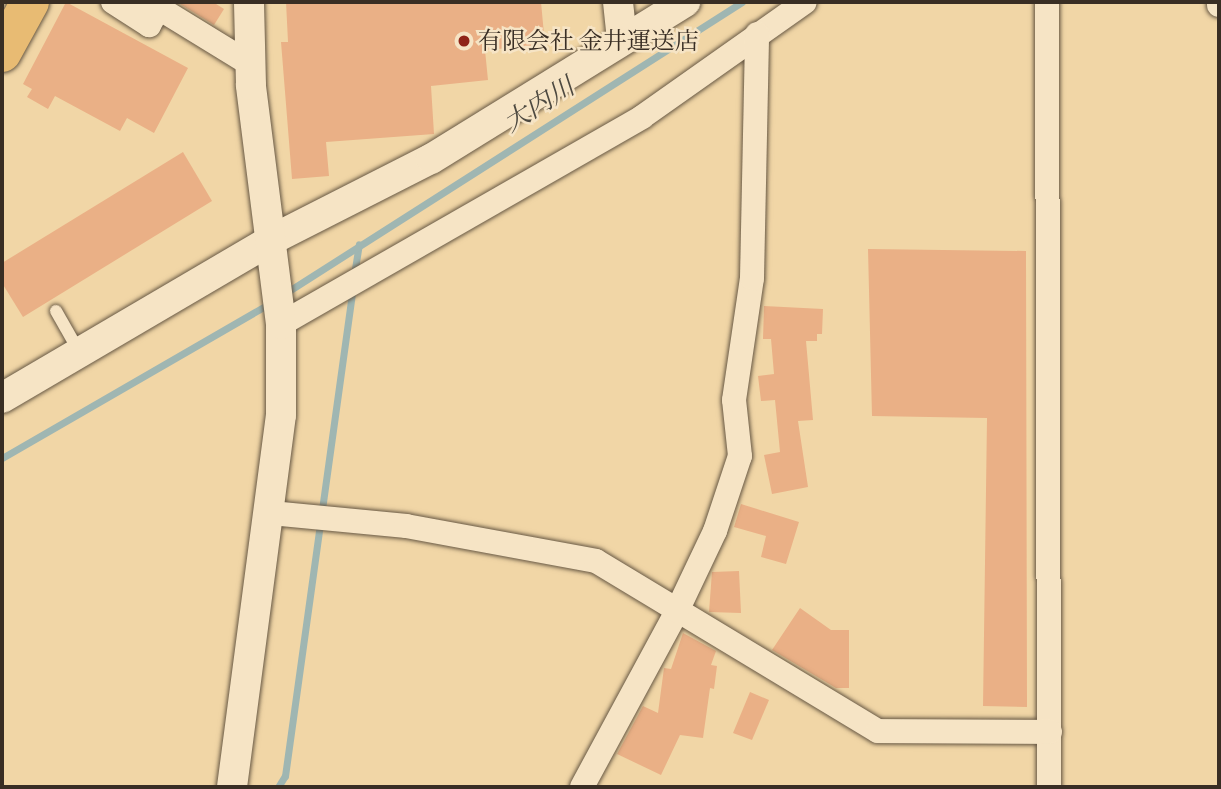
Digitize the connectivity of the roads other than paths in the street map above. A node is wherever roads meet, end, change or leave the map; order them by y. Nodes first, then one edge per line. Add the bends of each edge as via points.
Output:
1 (30, 2) edge
2 (113, 2) edge
3 (249, 2) edge
4 (618, 2) edge
5 (685, 2) edge
6 (805, 2) edge
7 (1047, 2) edge
8 (154, 5) edge
9 (757, 34) junction
10 (622, 39) junction
11 (2, 53) edge
12 (250, 64) junction
13 (271, 240) junction
14 (56, 311) dead end
15 (281, 324) junction
16 (80, 354) junction
17 (2, 398) edge
18 (271, 513) junction
19 (677, 611) junction
20 (1050, 732) junction
21 (232, 787) edge
22 (582, 787) edge
23 (1049, 787) edge

1 - 11 highway
2 - 8 street via 149,25
3 - 12 street
4 - 10 street
5 - 10 street
6 - 9 street
7 - 20 street
8 - 12 street
9 - 15 street via 642,117
9 - 19 street via 752,278 734,400 740,456 715,531
10 - 13 street via 431,159
12 - 13 street
13 - 15 street
13 - 16 street
14 - 16 lane
15 - 18 street via 281,415
16 - 17 street
18 - 19 street via 406,526 596,561
18 - 21 street
19 - 20 street via 878,731
19 - 22 street
20 - 23 street

